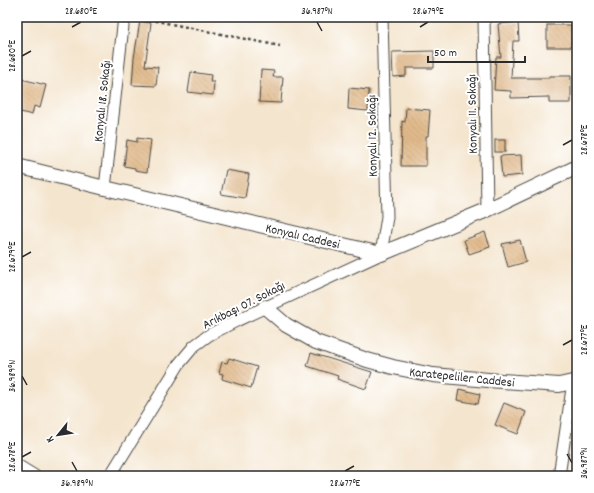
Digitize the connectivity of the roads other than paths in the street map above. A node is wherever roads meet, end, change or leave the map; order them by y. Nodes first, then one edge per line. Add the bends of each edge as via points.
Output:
1 (124, 17) edge
2 (382, 17) edge
3 (484, 17) edge
4 (17, 166) edge
5 (577, 167) edge
6 (105, 188) junction
7 (487, 210) junction
8 (381, 254) junction
9 (266, 307) junction
10 (575, 382) edge
11 (17, 465) edge
12 (34, 476) edge
13 (110, 476) edge
14 (559, 476) edge

1 - 6 street, Konyalı 18. Sokağı
2 - 8 street, Konyalı 12. Sokağı via 387,217
3 - 7 street, Konyalı 11. Sokağı
4 - 6 street, Konyalı Caddesi
5 - 7 street
6 - 8 street, Konyalı Caddesi
7 - 8 street
8 - 9 street, Arıkbaşı 07. Sokağı
9 - 10 street, Karatepeliler Caddesi via 286,325 316,342 399,369 488,380 559,385
9 - 13 street, Arıkbaşı 07. Sokağı via 209,335 194,346 179,364
10 - 14 street
11 - 12 street

